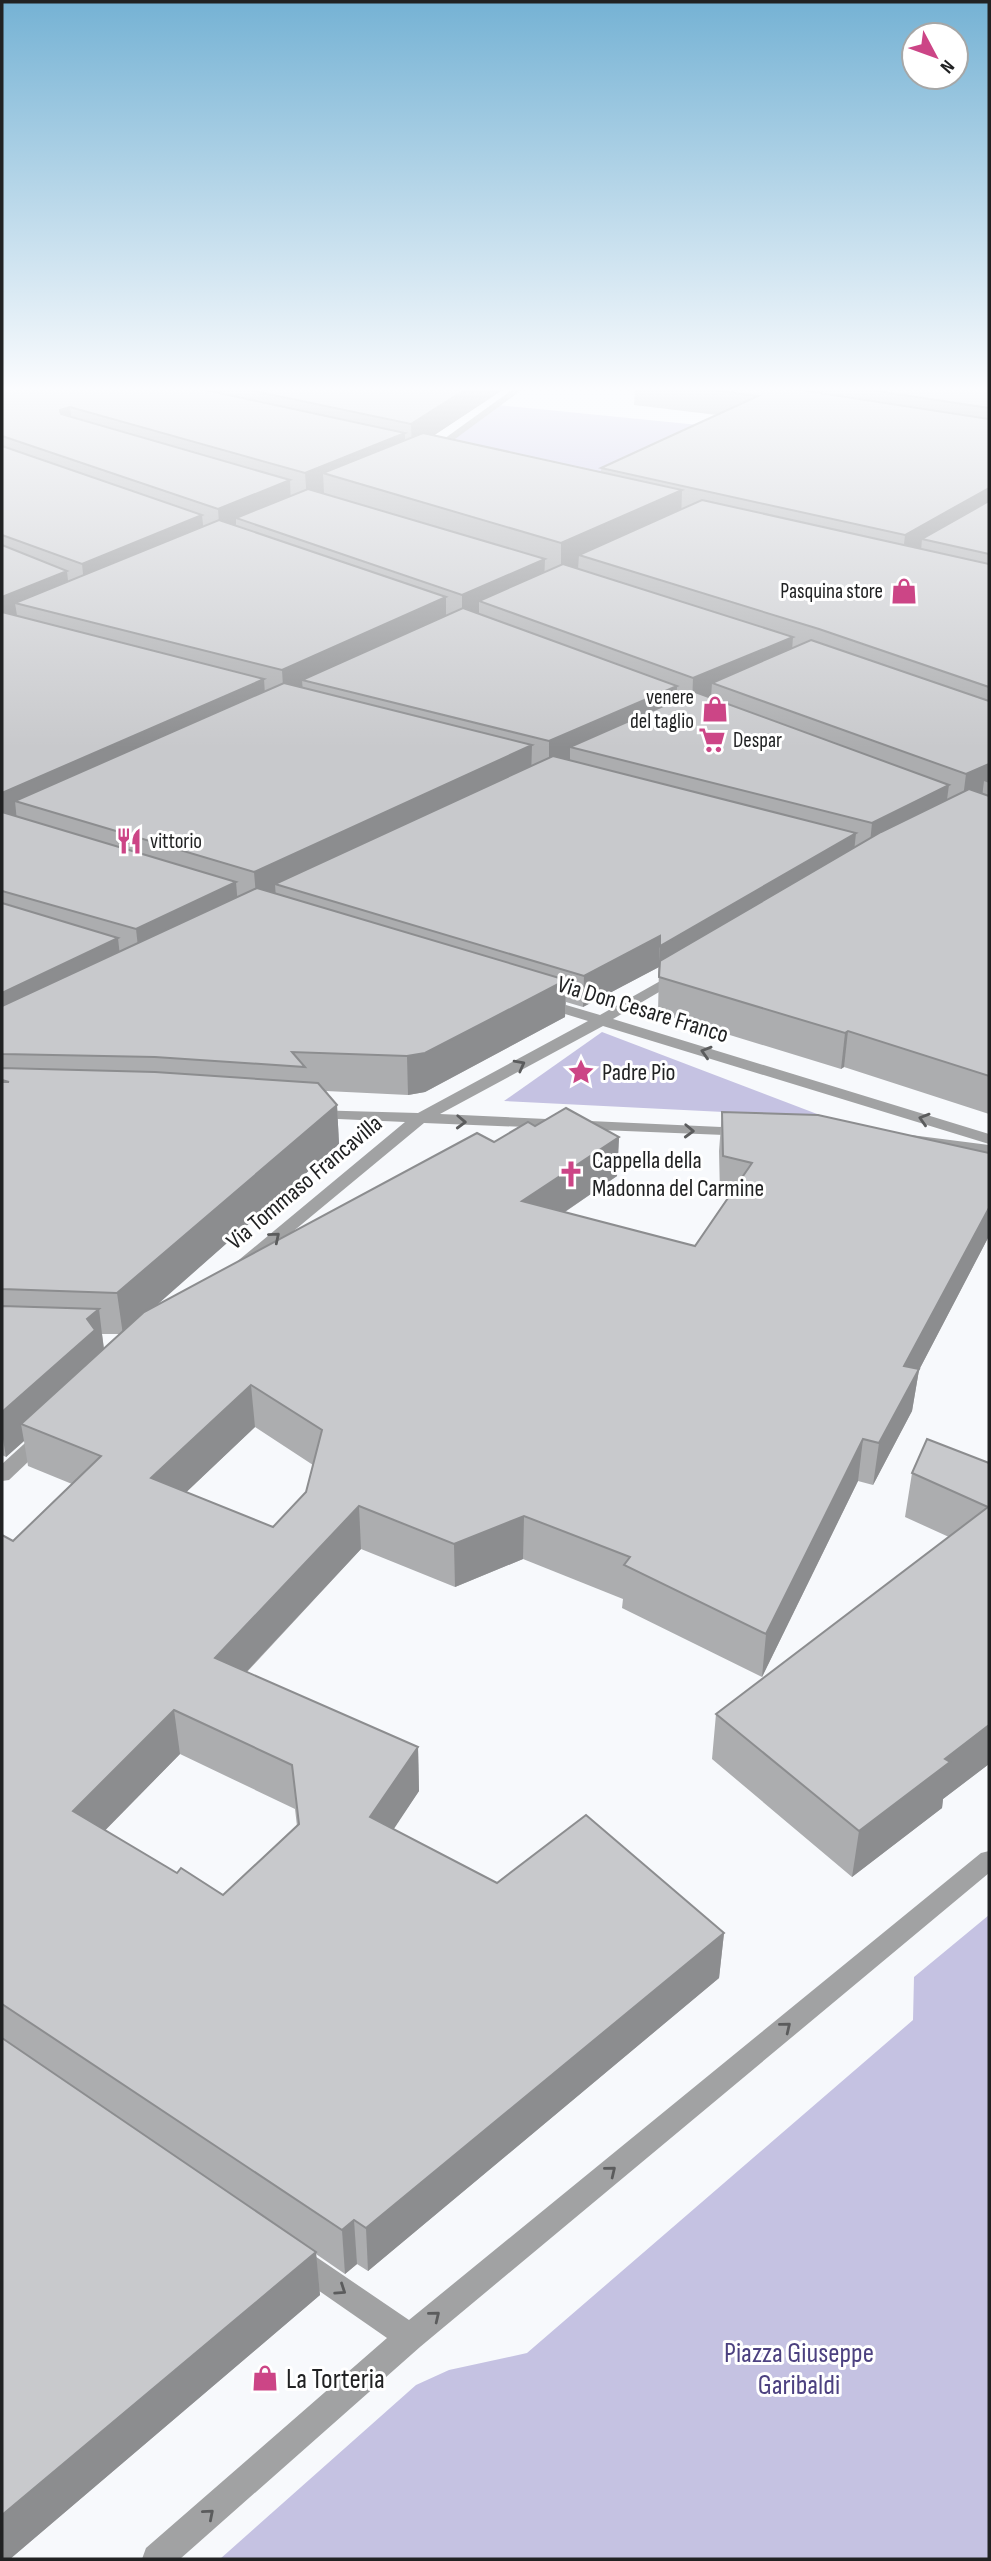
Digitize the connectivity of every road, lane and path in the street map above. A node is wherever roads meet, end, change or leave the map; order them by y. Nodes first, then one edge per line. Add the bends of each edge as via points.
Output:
1 (695, 964) edge
2 (523, 996) edge
3 (602, 1020) junction
4 (295, 1112) edge
5 (417, 1120) junction
6 (758, 1134) edge
7 (895, 1139) edge
8 (989, 1139) edge
9 (989, 1150) edge
10 (229, 1275) edge
11 (51, 1429) edge
12 (2, 1475) edge
13 (989, 1860) edge
14 (274, 2244) edge
15 (410, 2337) junction
16 (157, 2559) edge

1 - 3 street, Via Tommaso Francavilla
2 - 3 street, Via Don Cesare Franco
5 -> 3 street, Via Tommaso Francavilla
8 -> 3 street, Via Don Cesare Franco
4 - 5 street
5 -> 6 street
10 -> 5 street, Via Tommaso Francavilla
7 - 9 street
11 - 12 street
15 -> 13 street
14 -> 15 street
16 -> 15 street

